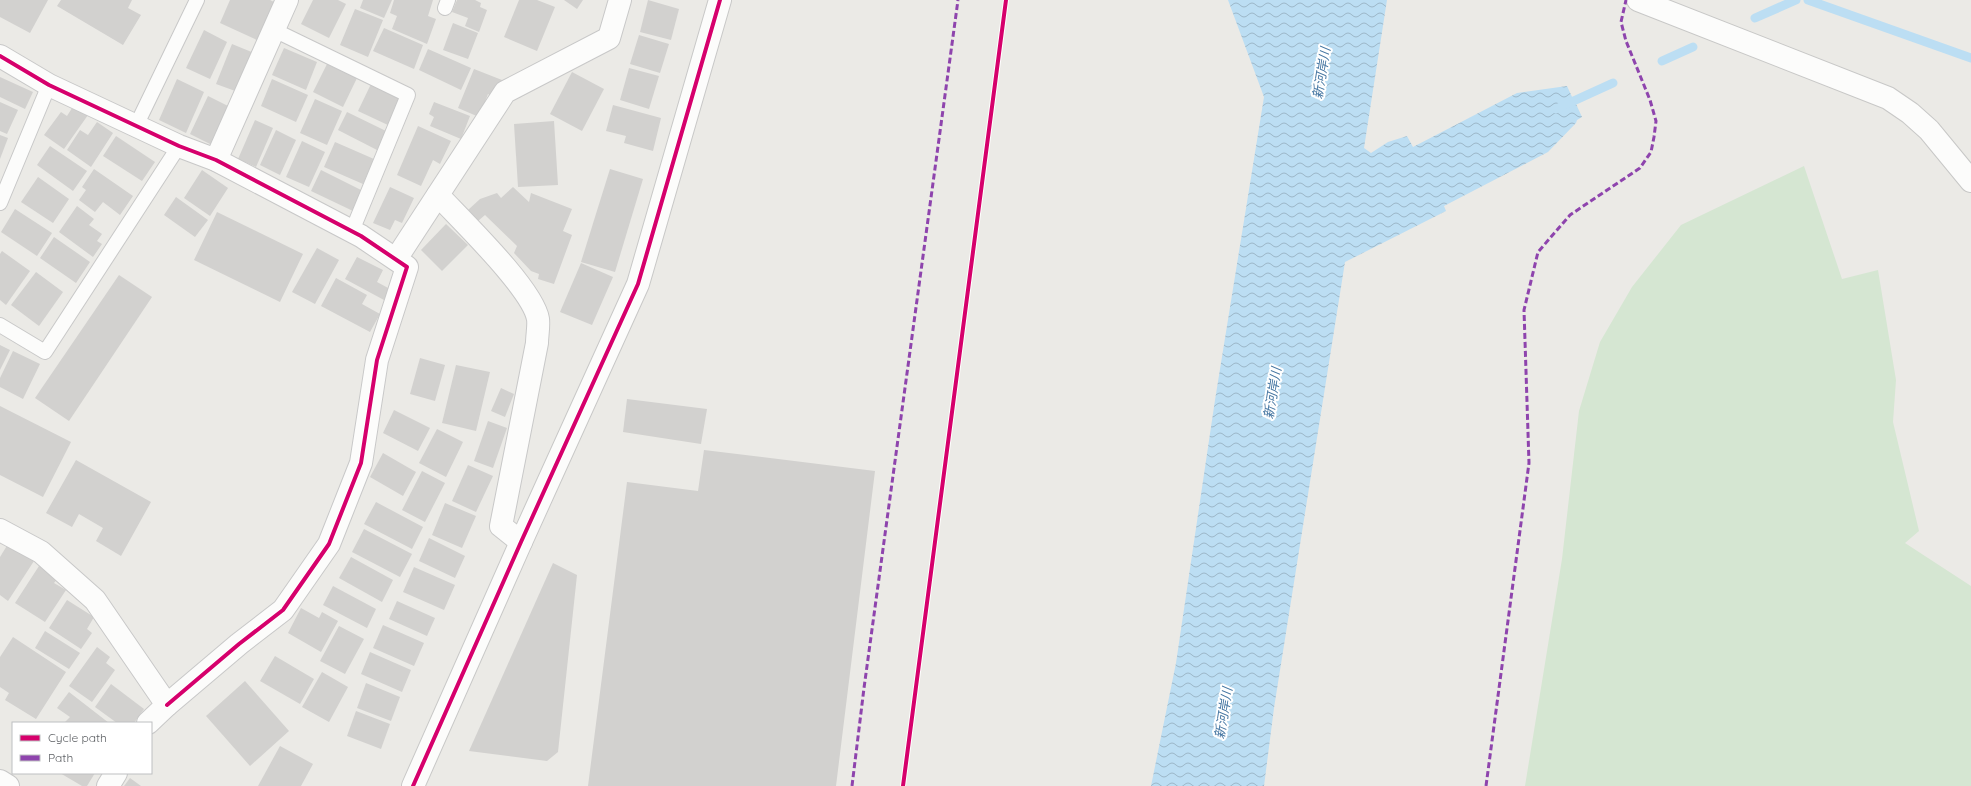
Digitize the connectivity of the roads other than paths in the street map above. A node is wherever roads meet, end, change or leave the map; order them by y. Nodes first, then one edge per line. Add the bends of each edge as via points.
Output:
1 (197, 0) edge
2 (287, 0) edge
3 (620, 0) edge
4 (720, 0) edge
5 (1638, 0) edge
6 (274, 30) junction
7 (0, 56) edge
8 (49, 85) junction
9 (136, 126) junction
10 (179, 146) junction
11 (216, 160) junction
12 (1971, 181) edge
13 (438, 195) junction
14 (0, 202) edge
15 (352, 231) junction
16 (396, 259) junction
17 (0, 326) edge
18 (0, 530) edge
19 (521, 542) junction
20 (167, 705) junction
21 (149, 722) edge
22 (115, 774) edge
23 (0, 781) edge
24 (8, 786) edge
25 (108, 786) edge
26 (413, 786) edge

1 - 9 lane
2 - 6 street
3 - 13 street via 609,38 505,92
4 - 19 street via 638,284
5 - 12 street via 1888,98 1910,112 1929,130
6 - 11 street
6 - 15 lane via 408,95
7 - 8 street
8 - 9 street
8 - 14 lane
9 - 10 street
10 - 11 street
10 - 17 lane via 45,352
11 - 15 street
13 - 16 street
13 - 19 street via 511,274 530,300 538,318 537,343 501,526
15 - 16 street
16 - 20 street via 407,267 377,360 361,463 329,544 283,610
18 - 20 street via 41,552 95,600
19 - 26 street
20 - 21 street
22 - 25 street
23 - 24 street

